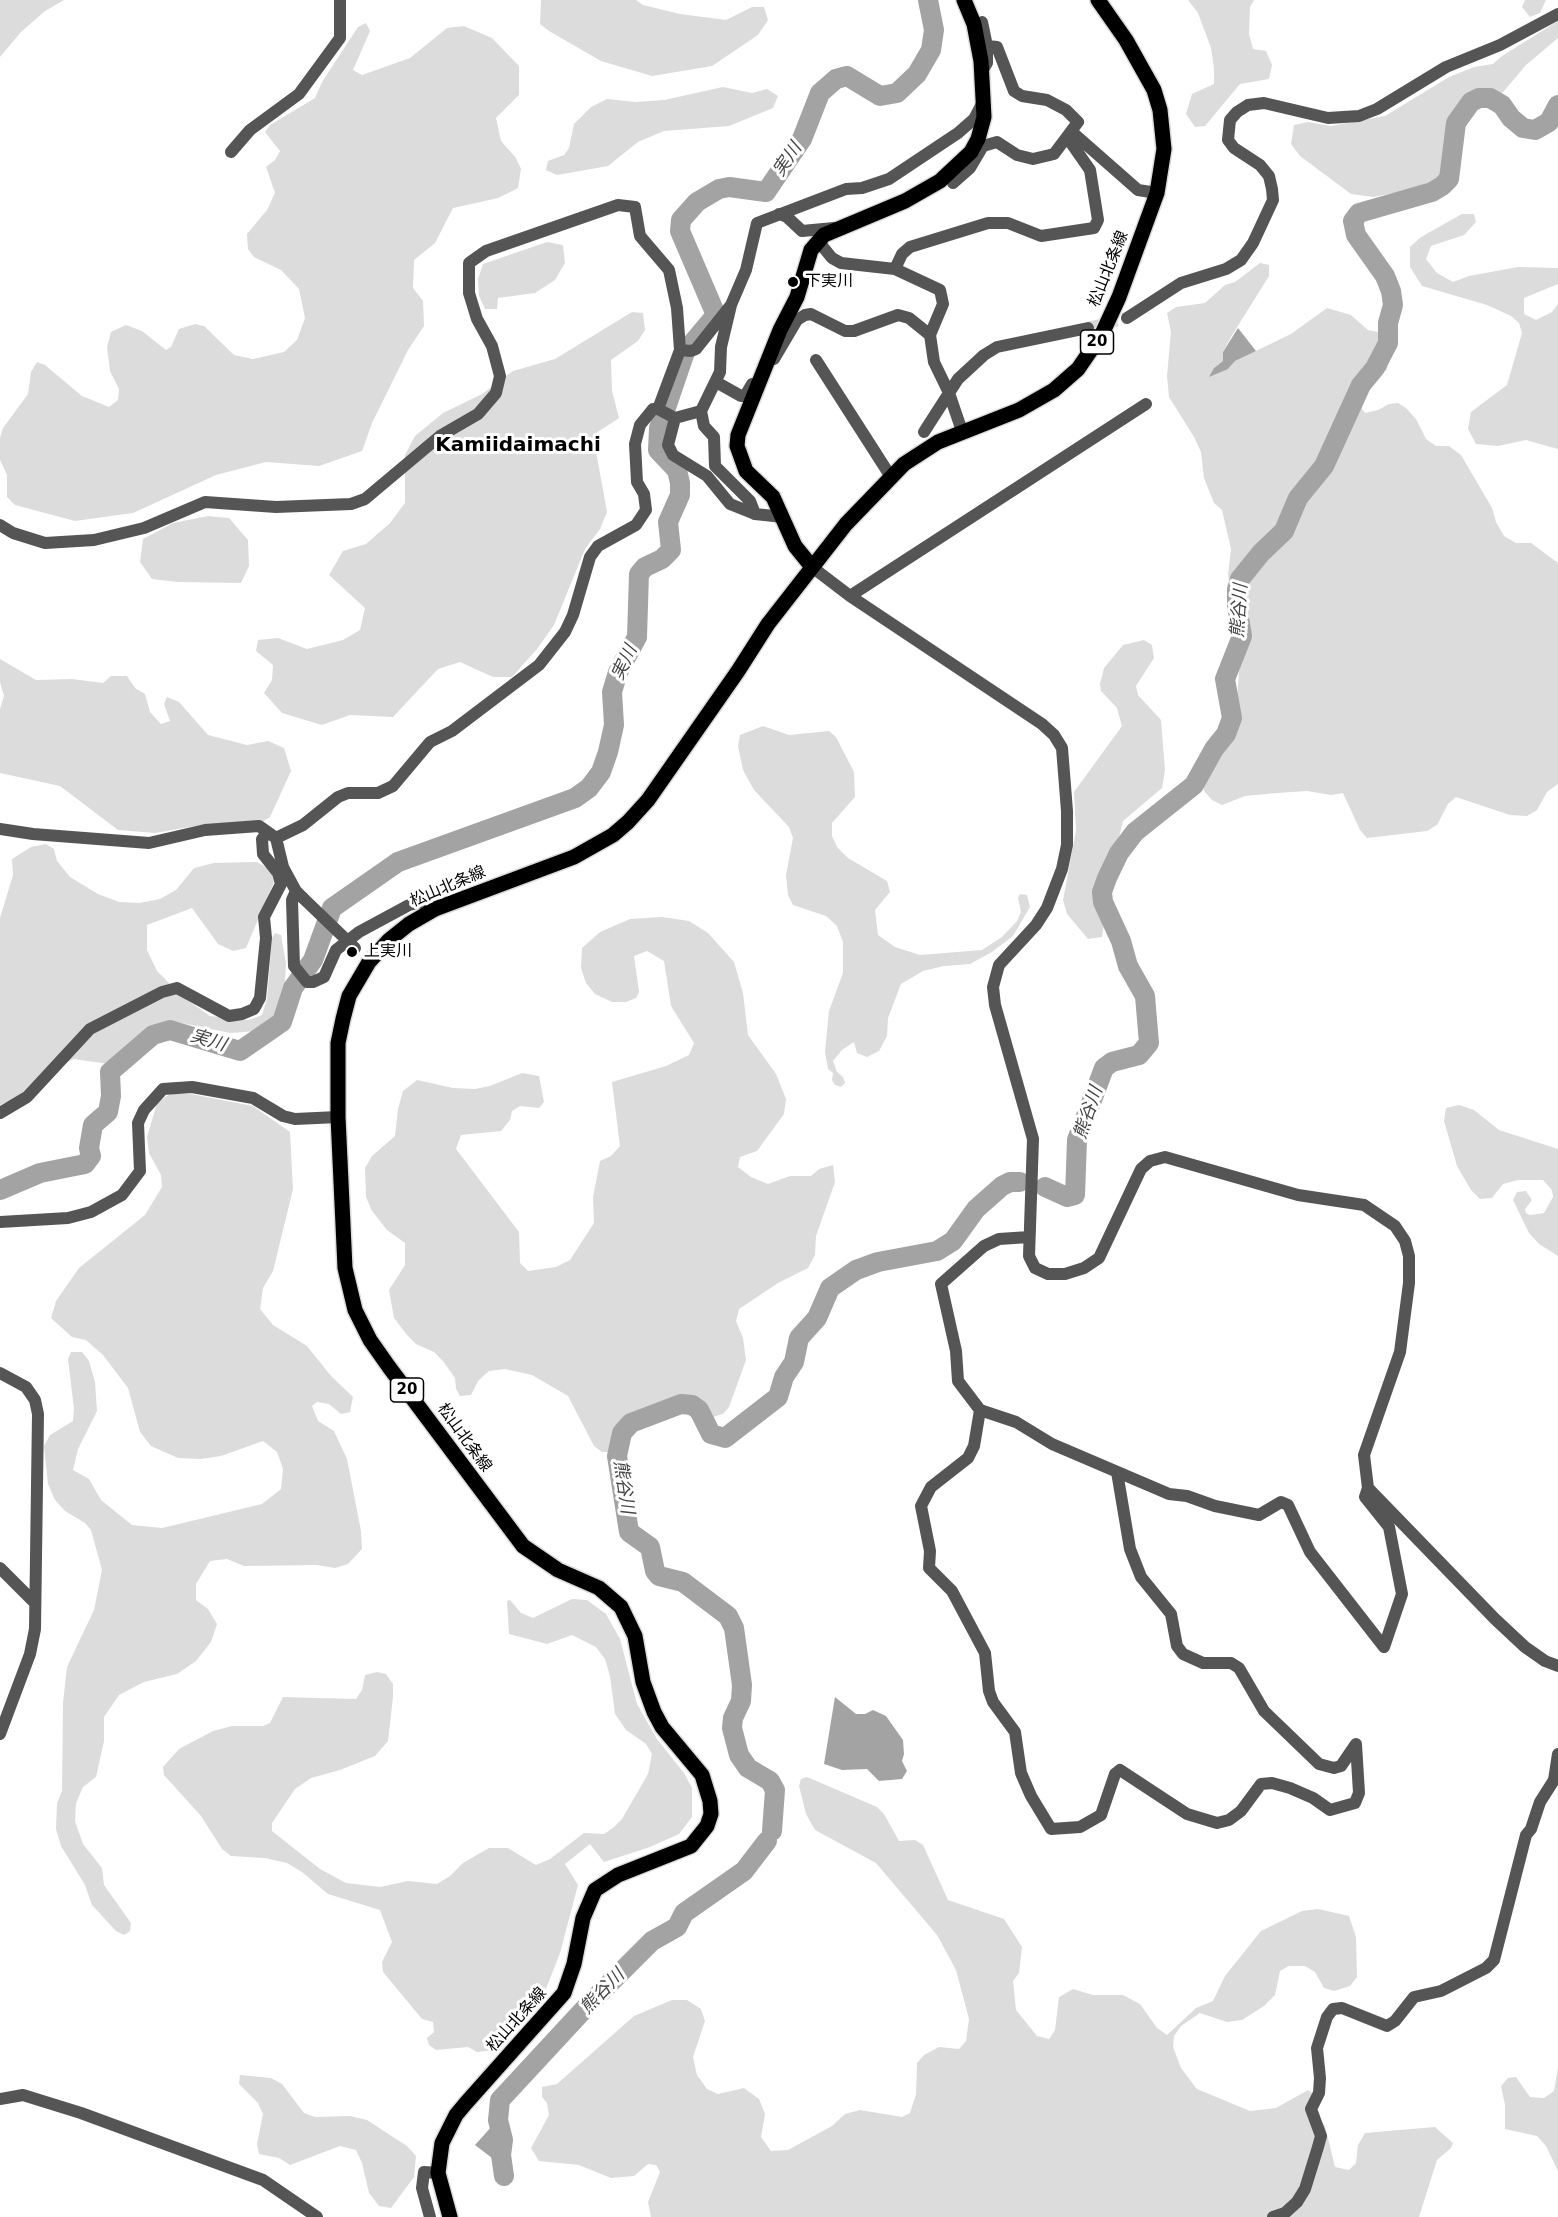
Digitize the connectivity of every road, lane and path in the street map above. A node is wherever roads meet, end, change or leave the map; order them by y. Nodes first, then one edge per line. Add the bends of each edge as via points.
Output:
1 (340, 0) edge
2 (964, 0) edge
3 (1098, 0) edge
4 (1558, 14) edge
5 (982, 22) dead end
6 (987, 46) junction
7 (981, 69) junction
8 (983, 102) junction
9 (1070, 134) junction
10 (231, 152) dead end
11 (974, 153) junction
12 (952, 183) dead end
13 (1157, 193) junction
14 (779, 214) junction
15 (837, 229) junction
16 (818, 241) junction
17 (895, 269) junction
18 (731, 305) junction
19 (1127, 318) tunnel mouth
20 (1088, 328) tunnel mouth
21 (930, 335) junction
22 (685, 351) junction
23 (816, 360) dead end
24 (765, 367) junction
25 (716, 382) junction
26 (757, 387) junction
27 (950, 393) junction
28 (1146, 404) dead end
29 (701, 411) junction
30 (667, 413) junction
31 (962, 431) junction
32 (924, 432) dead end
33 (891, 477) junction
34 (755, 514) junction
35 (783, 517) junction
36 (0, 525) edge
37 (812, 567) junction
38 (850, 596) junction
39 (0, 829) edge
40 (272, 835) junction
41 (299, 894) junction
42 (435, 909) junction
43 (369, 962) junction
44 (0, 1113) edge
45 (338, 1117) junction
46 (0, 1222) edge
47 (1029, 1237) junction
48 (0, 1373) edge
49 (980, 1410) junction
50 (1117, 1472) junction
51 (1368, 1488) junction
52 (0, 1568) edge
53 (35, 1603) junction
54 (1558, 1666) edge
55 (0, 1734) edge
56 (1558, 1754) edge
57 (0, 2099) edge
58 (438, 2173) junction
59 (317, 2217) edge
60 (430, 2217) edge
61 (450, 2217) edge
62 (1273, 2217) edge

1 - 10 street via 340,38 299,94 250,130
2 - 7 main road via 979,42
3 - 13 main road, 松山北条線 / 20 via 1154,90 1164,149
4 - 19 street via 1500,45 1446,66 1359,116 1328,118 1264,103 1248,105 1237,112 1230,120 1228,140 1269,176 1273,200 1265,220 1241,260 1226,269 1181,283
5 - 6 street
6 - 7 street via 986,67
6 - 9 street via 997,47 1014,91 1047,100 1078,122
7 - 8 main road
8 - 11 main road via 982,128
8 - 14 street via 958,134 889,179 846,189
9 - 11 street via 1054,154 1033,159 997,142
9 - 13 street via 1138,190
9 - 17 street via 1090,170 1098,220 1094,228 1041,236 1008,223 988,223 910,247
11 - 12 street via 970,168
11 - 15 main road via 940,181 905,201
13 - 31 main road, 松山北条線 / 20 via 1102,334 1078,369 1054,390 1019,410
14 - 15 street via 802,231 828,226
14 - 18 street via 757,223 746,270
15 - 16 main road
16 - 17 street via 841,263
16 - 24 main road
17 - 21 street via 940,290 944,304
18 - 22 street
18 - 25 street
20 - 27 street via 997,347 971,366
21 - 24 street via 909,318 898,315 845,332 811,314 805,315 797,320
21 - 27 street via 934,362
22 - 30 street
22 - 36 street via 669,270 640,236 635,207 618,205 486,252 469,263 469,293 477,319 492,346 500,376 496,393 478,414 440,436 365,499 351,504 276,507 206,502 144,528 94,540 45,543
23 - 33 street
24 - 26 main road
25 - 26 street via 741,396 752,384
25 - 29 street
26 - 35 main road via 737,446 746,471 773,497
27 - 31 street
27 - 32 street
28 - 38 street
29 - 30 street
29 - 34 street via 704,426 714,437 715,466 750,501
30 - 34 street via 668,445 673,455 707,476 730,504
30 - 40 street via 649,412 640,425 636,444 638,482 646,510 636,525 598,546 590,557 565,632 539,665 452,731 430,742 393,786 378,793 338,797 303,825
31 - 33 main road, 松山北条線 / 20 via 916,454
33 - 37 main road, 松山北条線 / 20
34 - 35 street
35 - 37 main road via 795,546
37 - 38 street
37 - 42 main road, 松山北条線 / 20 via 768,624 648,800 628,822 613,835 574,856
38 - 47 street via 1042,724 1062,748 1067,811 1062,869 1047,908 999,965 993,987 994,1005 1033,1139
39 - 40 street via 149,843 205,830 259,826
40 - 41 street
40 - 44 street via 262,839 263,854 278,873 281,884 264,916 266,938 260,998 254,1009 229,1016 177,988 162,992 90,1029 27,1097
41 - 42 street via 292,900 292,953 297,973 307,982 320,981 336,950 382,918 423,902
41 - 43 street, bridge
42 - 43 main road, 松山北条線 / 20 via 389,940
43 - 45 main road, 松山北条線 / 20 via 349,996 338,1043
45 - 46 street via 295,1119 253,1098 192,1087 163,1089 138,1123 140,1171 122,1195 91,1212 68,1218
45 - 58 main road, 松山北条線 / 20 via 345,1268 355,1310 370,1340 522,1546 558,1570 598,1588 621,1607 635,1636 647,1697 662,1727 702,1775 710,1801 707,1826 691,1846 618,1875 596,1890 583,1918 564,1993 456,2115 442,2143
47 - 49 street via 999,1239 984,1246 941,1284 956,1351 958,1381
47 - 51 street via 1029,1256 1035,1268 1048,1274 1084,1268 1099,1258 1141,1168 1164,1157 1298,1195 1364,1205 1380,1214 1405,1241 1409,1283 1400,1352 1364,1455
48 - 53 street via 26,1387 38,1414
49 - 50 street via 1016,1422 1052,1444
49 - 50 street via 968,1458 932,1487 921,1506 930,1551 929,1568 952,1592 985,1653 993,1702 1015,1732 1022,1773 1052,1829 1080,1827 1101,1815 1115,1774 1120,1770 1187,1814 1217,1822 1229,1820 1240,1811 1260,1784 1290,1788 1330,1810 1355,1803 1359,1793 1356,1744 1341,1766 1319,1764 1264,1711 1239,1668 1231,1663 1203,1663 1183,1654 1177,1646 1171,1614 1142,1577 1130,1549
50 - 51 street via 1169,1494 1242,1512 1259,1515 1281,1502 1288,1505 1310,1552 1384,1647 1402,1594 1389,1527 1365,1497
51 - 54 street via 1495,1619 1525,1647
52 - 53 street
53 - 55 street via 30,1654
56 - 62 street via 1554,1780 1526,1835 1494,1960 1441,1991 1414,1997 1388,2026 1342,2008 1333,2009 1328,2016 1317,2048 1320,2078 1311,2109 1321,2136 1318,2147 1297,2202
57 - 59 street via 23,2096 81,2113 253,2176
58 - 60 street via 424,2172 422,2188
58 - 61 main road, 松山北条線 / 20

